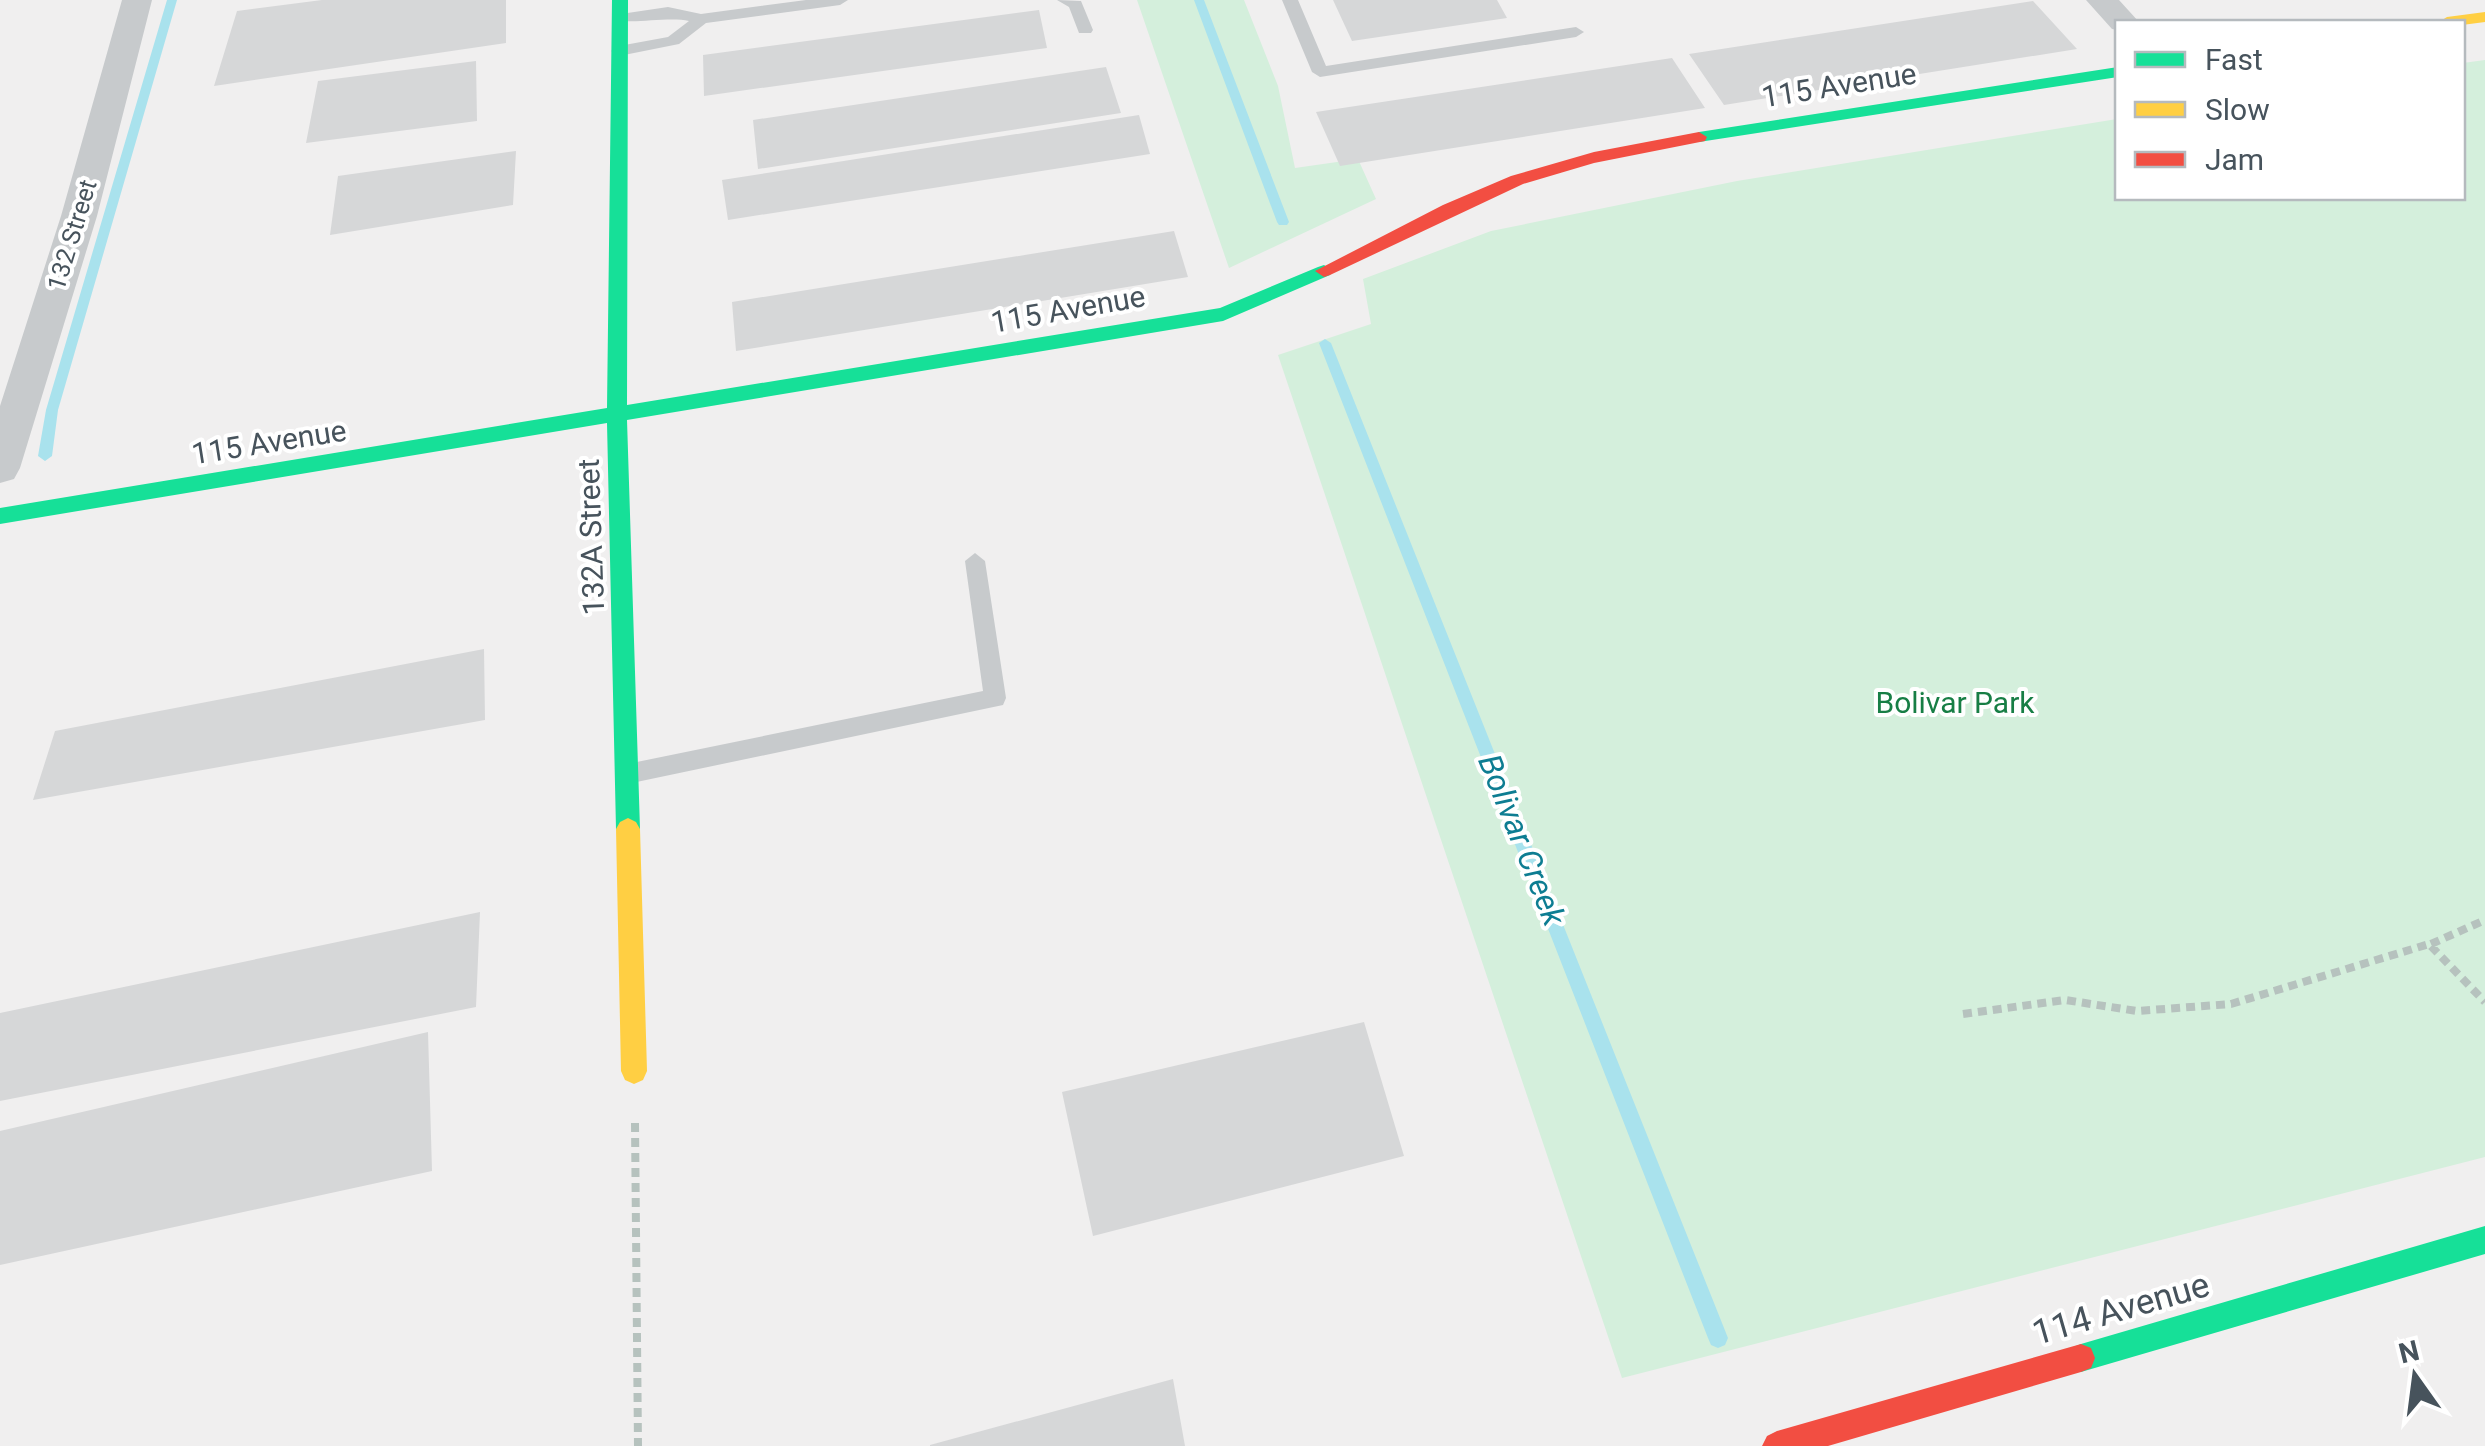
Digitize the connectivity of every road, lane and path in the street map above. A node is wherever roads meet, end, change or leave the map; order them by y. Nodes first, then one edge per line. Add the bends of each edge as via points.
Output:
1 (137, 0) edge
2 (840, 0) edge
3 (1065, 0) edge
4 (1290, 0) edge
5 (2101, 0) edge
6 (620, 9) edge
7 (701, 19) junction
8 (2121, 20) edge
9 (1085, 30) dead end
10 (1576, 32) dead end
11 (620, 52) junction
12 (2115, 72) edge
13 (617, 415) junction
14 (0, 468) edge
15 (0, 516) edge
16 (974, 561) dead end
17 (627, 774) junction
18 (2485, 920) edge
19 (2430, 944) junction
20 (2484, 1001) edge
21 (1963, 1014) dead end
22 (634, 1072) joint
23 (2485, 1240) edge
24 (638, 1446) edge
25 (1776, 1446) edge

1 - 14 street, 132 Street via 79,216
2 - 7 lane
3 - 9 lane via 1076,4
4 - 10 lane via 1320,72
5 - 8 street
6 - 7 lane
6 - 11 street, 132A Street
7 - 11 lane via 673,40
11 - 13 street, 132A Street
12 - 13 street, 115 Avenue via 1600,152 1489,191 1382,247 1223,314
13 - 15 street, 115 Avenue
13 - 17 street, 132A Street
16 - 17 lane via 995,698
17 - 22 street, 132A Street
18 - 19 path
19 - 20 path
19 - 21 path via 2231,1004 2137,1011 2065,1000
22 - 24 path
23 - 25 street, 114 Avenue

